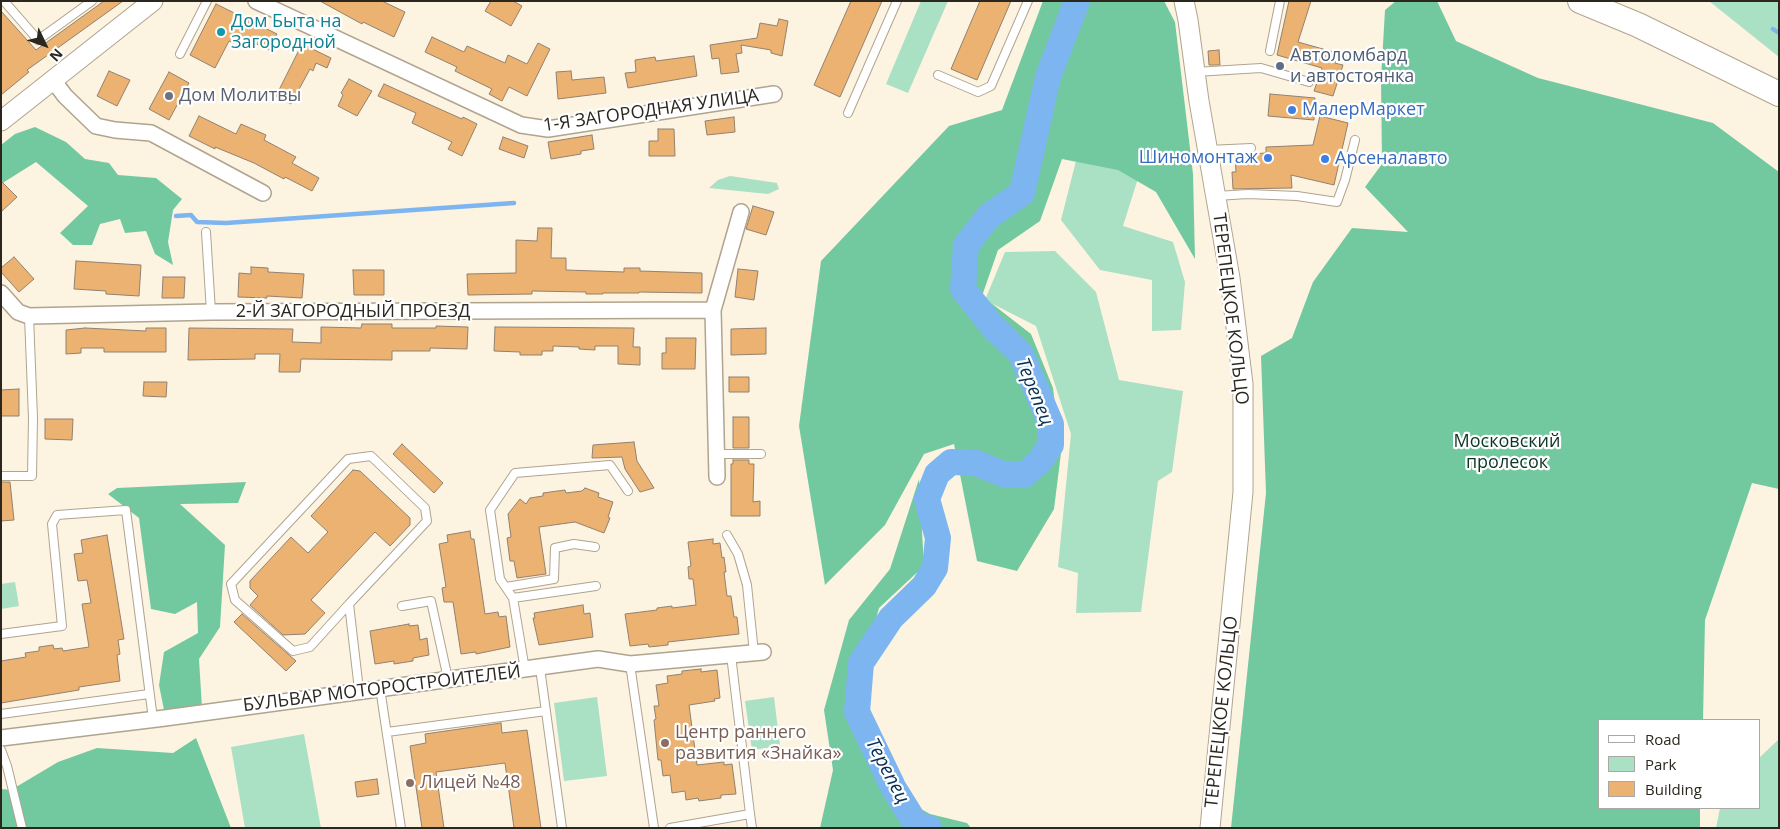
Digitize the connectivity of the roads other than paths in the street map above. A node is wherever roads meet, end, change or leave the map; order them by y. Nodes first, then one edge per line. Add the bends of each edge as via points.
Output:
1 (4, 1) edge
2 (92, 1) edge
3 (153, 1) edge
4 (207, 1) edge
5 (256, 1) edge
6 (897, 1) edge
7 (1028, 1) edge
8 (1184, 1) edge
9 (1280, 1) edge
10 (1580, 1) edge
11 (1270, 51) dead end
12 (180, 54) dead end
13 (1195, 72) junction
14 (938, 74) dead end
15 (52, 80) junction
16 (1309, 82) dead end
17 (774, 94) dead end
18 (1779, 94) edge
19 (848, 113) dead end
20 (1, 121) edge
21 (1355, 140) dead end
22 (1251, 148) dead end
23 (1208, 150) junction
24 (264, 193) dead end
25 (1216, 196) junction
26 (741, 212) dead end
27 (206, 232) dead end
28 (1, 294) edge
29 (713, 310) junction
30 (210, 312) junction
31 (29, 316) junction
32 (716, 454) junction
33 (762, 454) dead end
34 (1, 476) edge
35 (717, 477) dead end
36 (628, 491) dead end
37 (727, 535) dead end
38 (595, 547) dead end
39 (596, 586) dead end
40 (506, 588) junction
41 (513, 598) junction
42 (349, 604) junction
43 (402, 606) dead end
44 (1, 634) edge
45 (759, 653) joint
46 (731, 655) junction
47 (630, 664) junction
48 (532, 669) junction
49 (448, 679) junction
50 (380, 688) junction
51 (359, 690) junction
52 (149, 694) junction
53 (546, 711) junction
54 (1, 714) edge
55 (153, 719) junction
56 (387, 732) junction
57 (1, 738) edge
58 (1, 750) edge
59 (750, 814) junction
60 (22, 828) edge
61 (401, 828) edge
62 (562, 828) edge
63 (654, 828) edge
64 (670, 828) edge
65 (752, 828) edge
66 (1210, 828) edge

1 - 2 lane via 38,40
3 - 15 street
4 - 12 lane
5 - 17 street, 1-Я ЗАГОРОДНАЯ УЛИЦА via 521,125 548,129
6 - 19 lane
7 - 14 lane via 990,86 978,92
8 - 13 street, ТЕРЕПЕЦКОЕ КОЛЬЦО
9 - 11 lane
10 - 18 main road via 1638,25
13 - 16 lane via 1261,68
13 - 23 street, ТЕРЕПЕЦКОЕ КОЛЬЦО
15 - 20 street
15 - 24 street via 96,126 151,133
21 - 25 lane via 1337,202 1297,196
22 - 23 lane
23 - 25 street, ТЕРЕПЕЦКОЕ КОЛЬЦО
25 - 66 street, ТЕРЕПЕЦКОЕ КОЛЬЦО via 1244,384 1243,492
26 - 29 street
27 - 30 lane
28 - 31 street via 18,312
29 - 30 street, 2-Й ЗАГОРОДНЫЙ ПРОЕЗД
29 - 32 street
30 - 31 street, 2-Й ЗАГОРОДНЫЙ ПРОЕЗД
31 - 34 lane via 32,476
32 - 33 lane
32 - 35 street
36 - 40 lane via 610,465 514,473 490,510 500,579
37 - 45 lane via 738,554 747,585
38 - 40 lane via 574,544 555,548 554,579
39 - 41 lane
40 - 41 lane
41 - 48 lane
42 - 42 lane via 426,521 425,508 371,456 348,459 231,584 235,600 293,651 310,647
42 - 51 lane
43 - 49 lane via 432,601
44 - 52 lane via 62,626 52,524 57,515 126,510
45 - 46 street, БУЛЬВАР МОТОРОСТРОИТЕЛЕЙ
46 - 47 street, БУЛЬВАР МОТОРОСТРОИТЕЛЕЙ
46 - 59 lane
47 - 48 street, БУЛЬВАР МОТОРОСТРОИТЕЛЕЙ via 598,659
47 - 63 lane
48 - 49 street, БУЛЬВАР МОТОРОСТРОИТЕЛЕЙ
48 - 53 lane
49 - 50 street, БУЛЬВАР МОТОРОСТРОИТЕЛЕЙ
50 - 51 street, БУЛЬВАР МОТОРОСТРОИТЕЛЕЙ
50 - 56 lane
51 - 55 street, БУЛЬВАР МОТОРОСТРОИТЕЛЕЙ
52 - 54 lane
52 - 55 lane
53 - 56 lane
53 - 62 lane
55 - 57 street, БУЛЬВАР МОТОРОСТРОИТЕЛЕЙ
56 - 61 lane
58 - 60 lane
59 - 64 lane
59 - 65 lane

